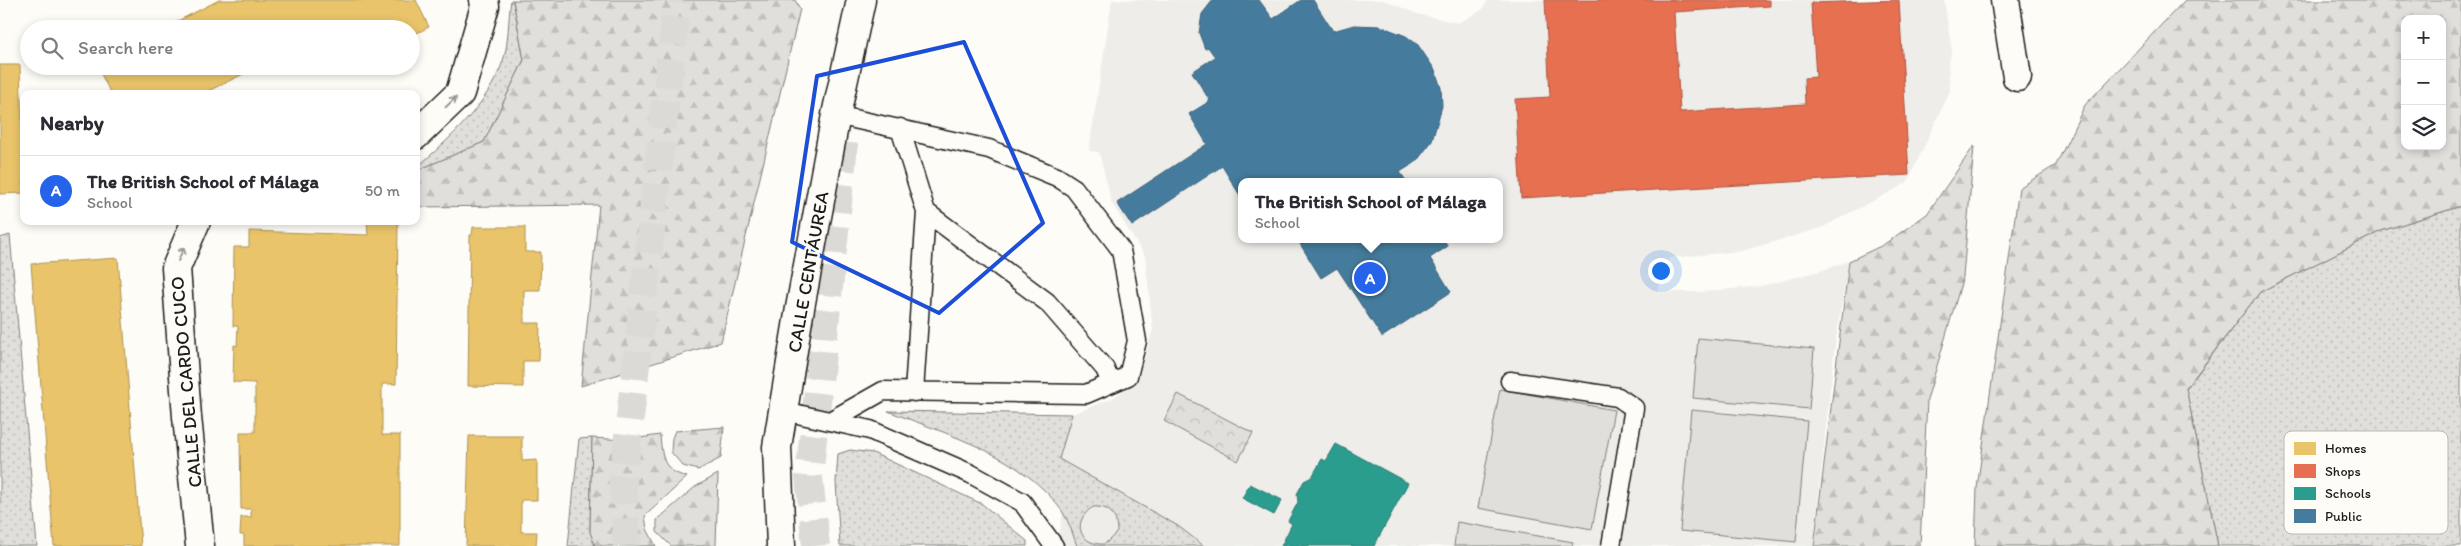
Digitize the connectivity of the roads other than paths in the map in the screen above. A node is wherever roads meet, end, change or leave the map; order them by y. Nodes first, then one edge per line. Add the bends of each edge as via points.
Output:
1 (484, 0) edge
2 (861, 0) edge
3 (2005, 0) edge
4 (2018, 77) dead end
5 (836, 115) junction
6 (900, 128) junction
7 (420, 131) edge
8 (926, 212) junction
9 (194, 225) edge
10 (1510, 381) dead end
11 (1111, 383) junction
12 (914, 392) junction
13 (784, 411) junction
14 (830, 421) junction
15 (200, 546) edge
16 (781, 546) edge
17 (1054, 546) edge
18 (1611, 546) edge

7 -> 1 street via 460,93
2 - 5 street, CALLE CENTÁUREA
3 - 4 street
5 - 6 lane
5 - 13 street, CALLE CENTÁUREA
6 - 8 lane
6 - 11 lane via 988,149 1056,177 1074,188 1121,250 1137,342 1128,376
8 - 11 lane via 1047,302 1105,369
8 - 12 lane
15 -> 9 street, CALLE DEL CARDO CUCO via 186,417 176,268
10 - 18 lane via 1618,397 1634,408
11 - 12 lane via 1086,394
12 - 14 lane via 883,391
13 - 14 lane
13 - 16 street, CALLE CENTÁUREA via 778,447
14 - 17 lane via 870,430 971,474 1022,502

